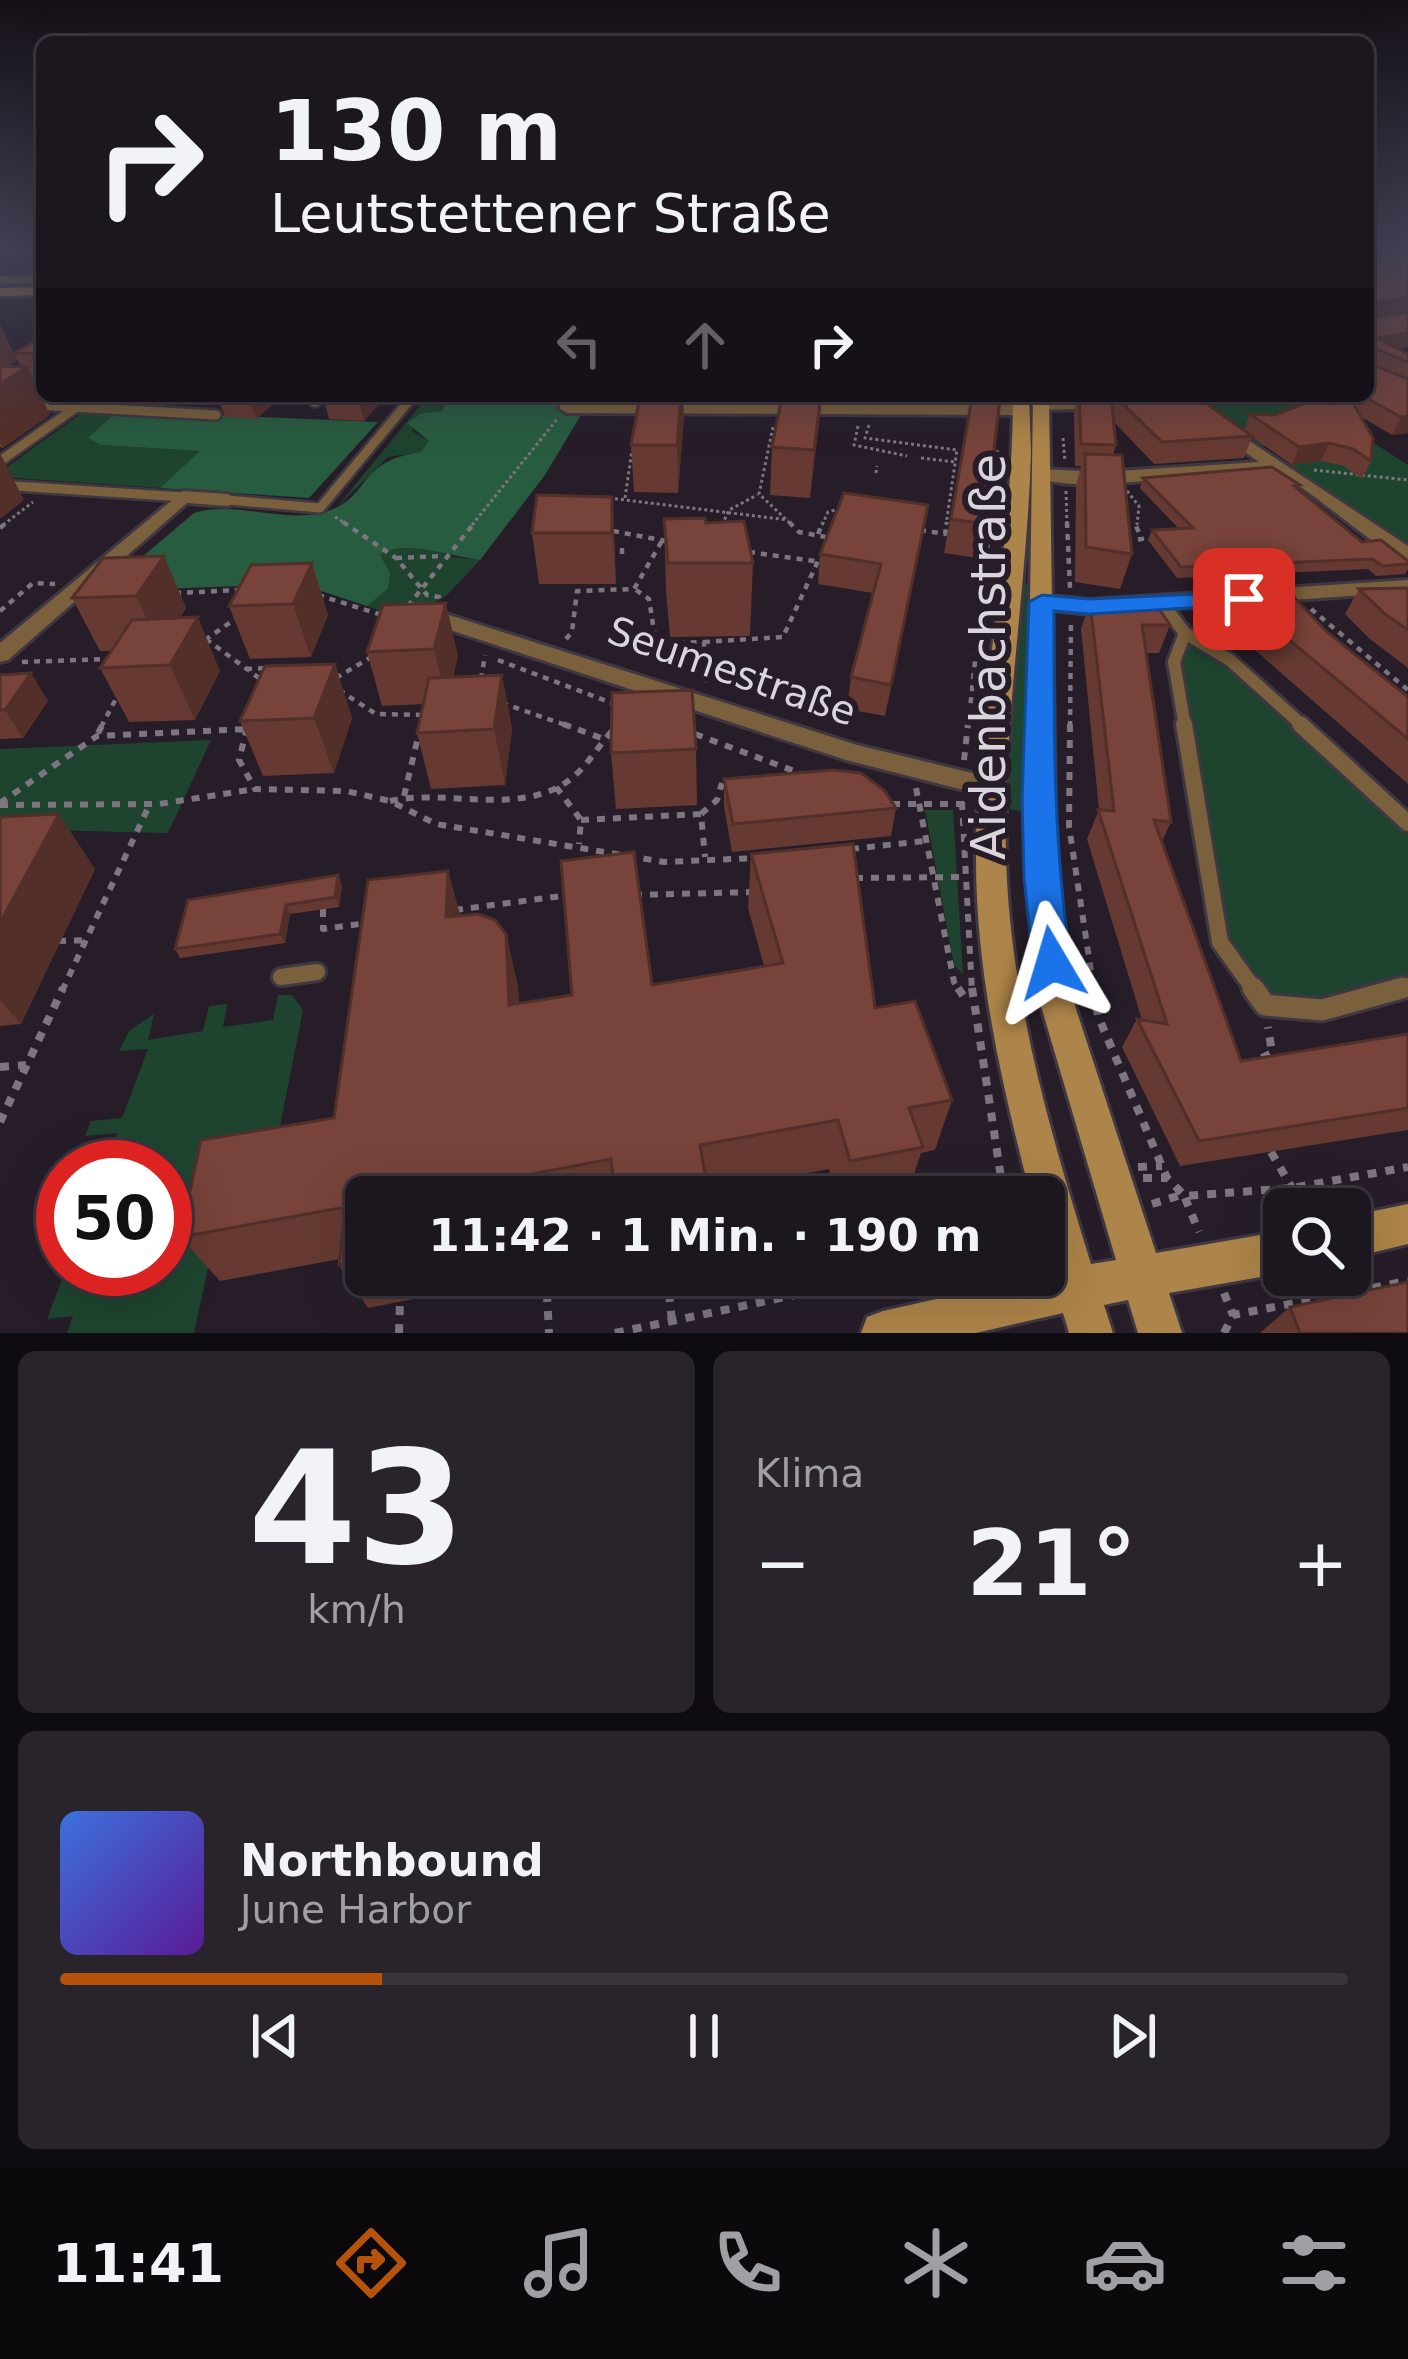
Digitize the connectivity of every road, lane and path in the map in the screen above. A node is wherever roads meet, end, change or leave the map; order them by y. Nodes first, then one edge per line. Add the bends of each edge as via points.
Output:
1 (83, 402) edge
2 (408, 402) edge
3 (1155, 402) edge
4 (1187, 402) edge
5 (0, 403) edge
6 (1038, 403) edge
7 (1141, 403) edge
8 (765, 404) edge
9 (1119, 404) edge
10 (76, 407) junction
11 (567, 407) joint
12 (638, 408) junction
13 (216, 415) dead end
14 (865, 416) junction
15 (906, 443) junction
16 (921, 458) dead end
17 (0, 461) edge
18 (955, 461) junction
19 (1273, 466) junction
20 (1053, 475) junction
21 (1116, 477) junction
22 (1408, 480) edge
23 (0, 484) edge
24 (759, 494) junction
25 (183, 497) junction
26 (606, 498) edge
27 (625, 499) junction
28 (228, 500) joint
29 (35, 501) dead end
30 (320, 508) junction
31 (729, 510) junction
32 (850, 510) edge
33 (788, 520) junction
34 (904, 527) edge
35 (0, 528) edge
36 (594, 528) edge
37 (720, 529) edge
38 (818, 534) junction
39 (646, 535) dead end
40 (1116, 540) edge
41 (663, 541) junction
42 (849, 541) edge
43 (679, 543) edge
44 (736, 550) edge
45 (1408, 555) edge
46 (443, 556) junction
47 (396, 558) junction
48 (818, 561) junction
49 (835, 564) edge
50 (78, 585) junction
51 (422, 586) junction
52 (1408, 586) edge
53 (634, 589) junction
54 (248, 590) edge
55 (162, 593) edge
56 (310, 593) edge
57 (1162, 603) junction
58 (1057, 604) junction
59 (1296, 604) junction
60 (0, 611) edge
61 (240, 614) edge
62 (446, 621) joint
63 (1185, 633) junction
64 (206, 639) junction
65 (704, 642) junction
66 (190, 646) edge
67 (555, 652) junction
68 (379, 653) edge
69 (9, 659) edge
70 (117, 659) edge
71 (359, 664) junction
72 (336, 665) edge
73 (269, 668) edge
74 (246, 669) junction
75 (128, 678) edge
76 (1408, 689) edge
77 (276, 692) edge
78 (479, 695) edge
79 (698, 701) junction
80 (500, 703) edge
81 (626, 708) edge
82 (440, 712) edge
83 (423, 716) junction
84 (261, 720) edge
85 (621, 723) edge
86 (246, 729) junction
87 (682, 729) edge
88 (97, 736) junction
89 (604, 739) junction
90 (794, 771) junction
91 (912, 771) junction
92 (780, 777) edge
93 (814, 779) edge
94 (722, 783) edge
95 (556, 788) junction
96 (255, 789) junction
97 (404, 796) junction
98 (994, 799) junction
99 (390, 801) junction
100 (918, 801) junction
101 (0, 804) edge
102 (885, 805) edge
103 (32, 806) junction
104 (148, 808) junction
105 (700, 814) junction
106 (16, 817) edge
107 (581, 820) junction
108 (1054, 823) junction
109 (1408, 824) edge
110 (924, 841) junction
111 (579, 846) junction
112 (833, 850) edge
113 (764, 858) edge
114 (705, 860) junction
115 (930, 875) junction
116 (993, 880) junction
117 (836, 881) edge
118 (766, 891) edge
119 (574, 895) edge
120 (629, 895) edge
121 (323, 909) edge
122 (441, 912) edge
123 (370, 922) edge
124 (88, 940) junction
125 (44, 942) dead end
126 (316, 972) dead end
127 (281, 977) dead end
128 (1408, 986) edge
129 (1265, 1005) junction
130 (971, 1007) dead end
131 (1118, 1063) junction
132 (1251, 1063) edge
133 (26, 1065) junction
134 (1105, 1065) dead end
135 (0, 1067) edge
136 (0, 1122) edge
137 (1271, 1153) dead end
138 (1164, 1166) junction
139 (1138, 1167) dead end
140 (1408, 1167) edge
141 (1292, 1188) joint
142 (1263, 1190) edge
143 (1408, 1224) edge
144 (1371, 1232) edge
145 (1263, 1256) edge
146 (1142, 1277) junction
147 (1408, 1281) edge
148 (1078, 1288) junction
149 (1371, 1288) edge
150 (547, 1296) edge
151 (669, 1296) edge
152 (792, 1296) edge
153 (1325, 1296) edge
154 (1336, 1296) edge
155 (778, 1299) junction
156 (400, 1302) dead end
157 (782, 1313) dead end
158 (1346, 1313) edge
159 (672, 1321) junction
160 (646, 1329) edge
161 (399, 1333) edge
162 (549, 1333) edge
163 (615, 1333) edge
164 (883, 1333) edge
165 (1090, 1333) edge
166 (1160, 1333) edge
167 (1224, 1333) edge

1 - 10 lane
2 - 30 lane
3 - 7 street
4 - 19 street
5 - 10 lane
6 - 9 street
6 - 14 street
6 - 20 main road, Aidenbachstraße
6 - 20 path
6 - 98 main road, Aidenbachstraße
8 - 12 street
8 - 14 street
8 - 24 path via 774,426
10 - 13 lane
10 - 17 lane
11 - 12 street
11 - 46 path
12 - 27 path
14 - 15 path via 865,438
14 - 15 path via 854,446 905,455
15 - 18 path via 957,450
16 - 18 path
18 - 34 path via 944,534
19 - 21 street
19 - 22 path
19 - 45 street
20 - 21 street
20 - 58 main road, Aidenbachstraße
20 - 58 path
21 - 40 path via 1139,506 1142,534
23 - 25 lane
24 - 31 path
24 - 33 path
25 - 28 street
25 - 50 street
26 - 27 path
27 - 31 path
28 - 30 lane
29 - 35 path
30 - 47 path
31 - 33 path
31 - 37 path
32 - 38 path via 828,512
33 - 38 path via 799,532
36 - 41 path
38 - 42 path
39 - 41 path
41 - 43 path
41 - 53 path
44 - 48 path
46 - 47 path
46 - 51 path
47 - 51 path
48 - 49 path
48 - 65 path via 783,637
50 - 60 path via 33,583
50 - 69 street
51 - 56 path via 398,620
51 - 62 path via 439,597
52 - 59 street
53 - 65 path via 650,598 656,644
53 - 67 path via 577,591 572,632
54 - 55 path
57 - 58 street
57 - 59 street
57 - 63 lane
58 - 108 main road, Aidenbachstraße
58 - 108 path
59 - 76 path
61 - 64 path
62 - 67 street, Seumestraße
63 - 109 lane via 1230,660
63 - 129 lane via 1174,662 1220,942
64 - 66 path
64 - 74 path
65 - 79 path via 710,682
67 - 79 street, Seumestraße
68 - 71 path
69 - 70 path
71 - 72 path
71 - 83 path via 327,682 376,714
73 - 74 path
74 - 77 path
75 - 88 path
78 - 81 path via 484,655
79 - 91 street, Seumestraße
80 - 89 path
82 - 83 path
83 - 97 path
84 - 86 path
85 - 89 path
86 - 88 path
86 - 96 path via 237,757 240,776
87 - 90 path
88 - 101 path
89 - 95 path
90 - 92 path
90 - 93 path
91 - 98 street, Seumestraße
91 - 100 path
94 - 105 path
95 - 97 path via 483,800
95 - 107 path
96 - 99 path via 346,791
96 - 104 path
97 - 99 path
98 - 100 path
98 - 116 main road, Aidenbachstraße
99 - 111 path via 436,824
100 - 102 path
100 - 110 path
101 - 103 path
103 - 104 path
103 - 106 path
104 - 124 path
105 - 107 path
105 - 114 path
107 - 111 path
108 - 131 path via 1098,1016
108 - 146 main road, Aidenbachstraße via 1041,878 1058,1006
110 - 112 path
110 - 115 path
111 - 114 path via 664,862
113 - 114 path
115 - 116 path
115 - 117 path
115 - 130 path via 954,982
116 - 148 main road, Aidenbachstraße via 1007,1006
118 - 120 path
119 - 122 path
121 - 123 path via 323,929
124 - 125 path
124 - 133 path
126 - 127 lane
128 - 129 lane via 1322,1010
129 - 132 path via 1272,1053
131 - 134 path
131 - 138 path
133 - 135 path
133 - 136 path
137 - 141 path
138 - 139 path
138 - 142 path via 1185,1196
140 - 141 path
143 - 144 main road
145 - 146 main road
146 - 148 main road
146 - 166 main road, Aidenbachstraße
147 - 149 path
148 - 164 main road
148 - 165 main road, Aidenbachstraße
150 - 162 path
151 - 159 path
152 - 155 path
153 - 167 path via 1233,1315
154 - 158 path
155 - 157 path
155 - 159 path
156 - 161 path
159 - 160 path
160 - 163 path

